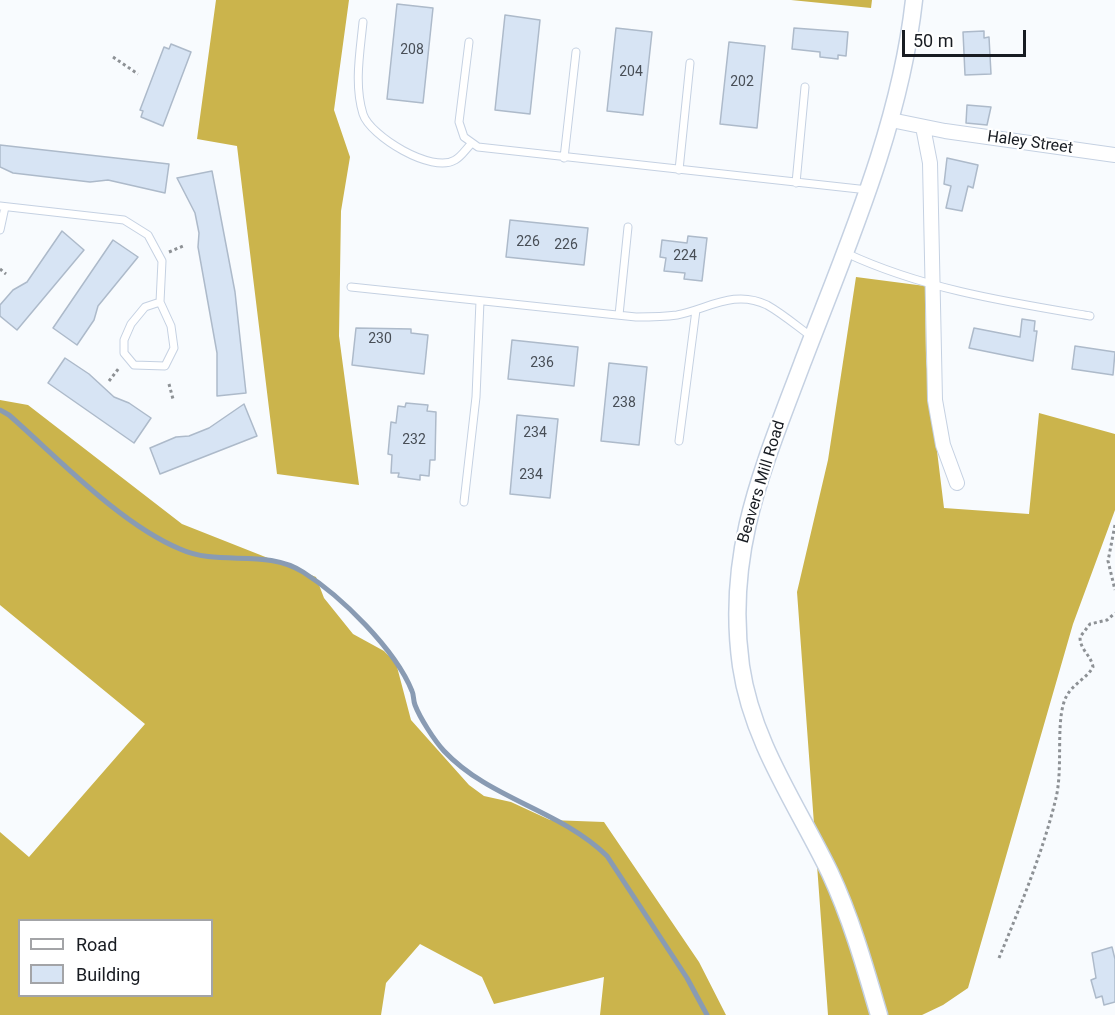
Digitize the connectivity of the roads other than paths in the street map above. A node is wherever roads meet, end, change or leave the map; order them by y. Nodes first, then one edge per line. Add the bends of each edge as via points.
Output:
1 (914, 0) edge
2 (363, 22) dead end
3 (469, 42) dead end
4 (576, 51) dead end
5 (690, 63) dead end
6 (805, 87) dead end
7 (891, 120) junction
8 (923, 127) junction
9 (471, 144) junction
10 (1115, 155) edge
11 (564, 158) junction
12 (679, 170) junction
13 (796, 183) junction
14 (868, 190) junction
15 (3, 206) edge
16 (628, 227) dead end
17 (0, 230) edge
18 (845, 253) junction
19 (932, 283) junction
20 (351, 287) dead end
21 (480, 301) junction
22 (160, 302) junction
23 (696, 309) junction
24 (619, 315) junction
25 (1090, 316) dead end
26 (813, 337) junction
27 (679, 441) dead end
28 (957, 483) dead end
29 (464, 502) dead end
30 (879, 1015) edge

1 - 7 street, Beavers Mill Road
2 - 9 lane via 358,90 364,117 411,156 436,164 454,161
3 - 9 lane via 459,123
4 - 11 lane
5 - 12 lane
6 - 13 lane
7 - 8 street
7 - 14 street, Beavers Mill Road
8 - 10 street, Haley Street
8 - 19 street via 930,163
9 - 11 lane
11 - 12 lane
12 - 13 lane
13 - 14 lane
14 - 18 street, Beavers Mill Road
15 - 17 lane
15 - 22 lane via 124,220 148,235 162,261
16 - 24 lane
18 - 19 lane
18 - 26 street, Beavers Mill Road
19 - 25 lane via 975,297
19 - 28 street via 935,400 943,445
20 - 21 lane
21 - 24 lane
21 - 29 lane via 476,397
22 - 22 lane via 145,306 124,340 124,353 134,365 165,366 174,348 171,326
23 - 24 lane via 655,317
23 - 26 lane via 735,298 751,300 766,305
23 - 27 lane
26 - 30 street, Beavers Mill Road via 748,515 738,569 736,625 741,669 759,733 846,910

